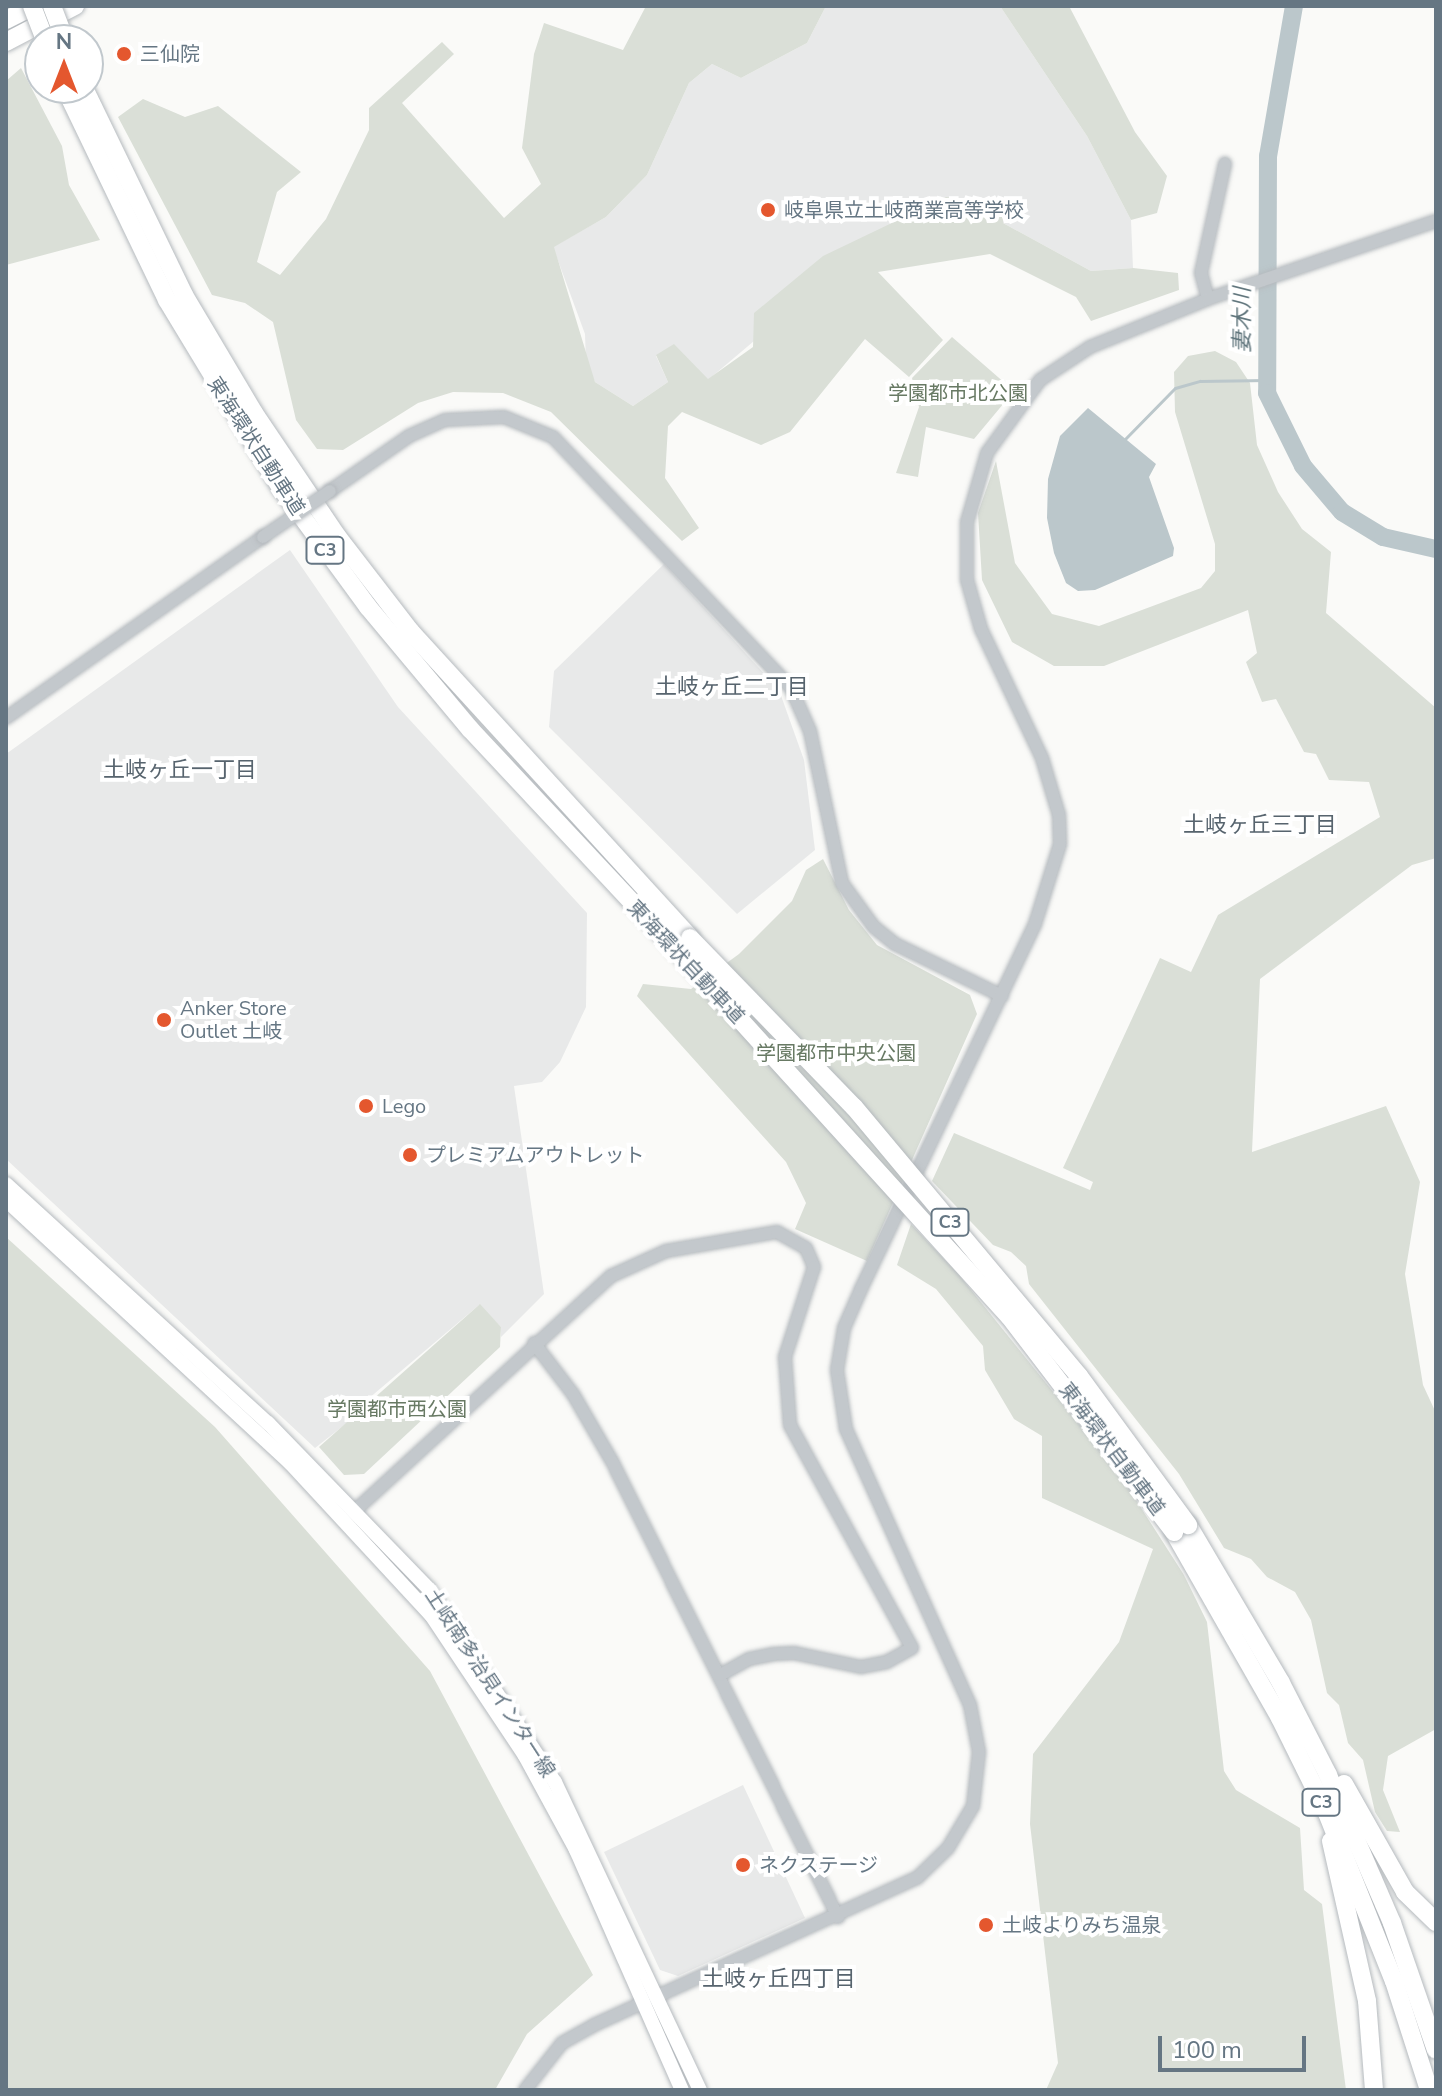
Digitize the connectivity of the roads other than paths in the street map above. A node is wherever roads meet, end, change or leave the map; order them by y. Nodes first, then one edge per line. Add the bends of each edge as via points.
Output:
1 (33, 6) edge
2 (75, 6) edge
3 (51, 10) edge
4 (6, 20) edge
5 (47, 24) edge
6 (6, 28) edge
7 (6, 42) edge
8 (6, 51) edge
9 (73, 104) edge
10 (92, 104) edge
11 (1225, 164) dead end
12 (1436, 221) edge
13 (1208, 299) junction
14 (6, 718) edge
15 (683, 944) junction
16 (1002, 996) junction
17 (6, 1184) edge
18 (6, 1200) edge
19 (534, 1343) junction
20 (351, 1514) junction
21 (1181, 1529) junction
22 (1228, 1589) junction
23 (720, 1675) junction
24 (1327, 1813) junction
25 (838, 1917) junction
26 (1436, 1922) edge
27 (651, 2001) junction
28 (1436, 2050) edge
29 (525, 2090) edge
30 (682, 2090) edge
31 (700, 2090) edge
32 (1374, 2090) edge
33 (1429, 2090) edge

1 - 4 highway
1 - 5 highway, bridge
2 - 3 highway
3 - 6 highway
3 - 7 highway
3 - 8 highway
9 - 15 highway, 東海環状自動車道 / C3 via 167,300 281,488 368,607 470,729
10 - 15 highway, 東海環状自動車道 / C3 via 184,295 261,425 337,536 411,632
11 - 13 street via 1201,273
12 - 13 street
13 - 16 street via 1090,347 1055,369 1004,422 975,482 965,560 975,613 1042,758 1059,815 1052,880
14 - 16 street, bridge via 409,436 445,420 504,417 553,437 791,688 810,731 842,883 874,927 895,944
15 - 21 highway, 東海環状自動車道 / C3, bridge via 1009,1316
16 - 25 street via 861,1289 844,1328 837,1370 846,1429 970,1705 979,1752 976,1792 959,1834 934,1865
17 - 20 main road, 土岐南多治見インター線
18 - 20 main road, 土岐南多治見インター線
19 - 20 street
19 - 23 street via 573,1394 613,1463
19 - 23 street via 611,1276 666,1251 777,1232 806,1248 814,1267 785,1357 790,1425 912,1648 887,1662 861,1667 774,1654 749,1659
20 - 27 main road, 土岐南多治見インター線 via 431,1615 525,1756
21 - 22 highway, 東海環状自動車道 / C3
21 - 24 highway, 東海環状自動車道 / C3
22 - 26 highway via 1398,1880
22 - 28 highway, 東海環状自動車道 / C3 via 1342,1806 1392,1923
23 - 25 street
24 - 32 highway via 1367,2001
24 - 33 highway, 東海環状自動車道 / C3 via 1389,1968
25 - 27 street
27 - 29 street via 562,2043
27 - 30 main road, 土岐南多治見インター線
27 - 31 main road, 土岐南多治見インター線

